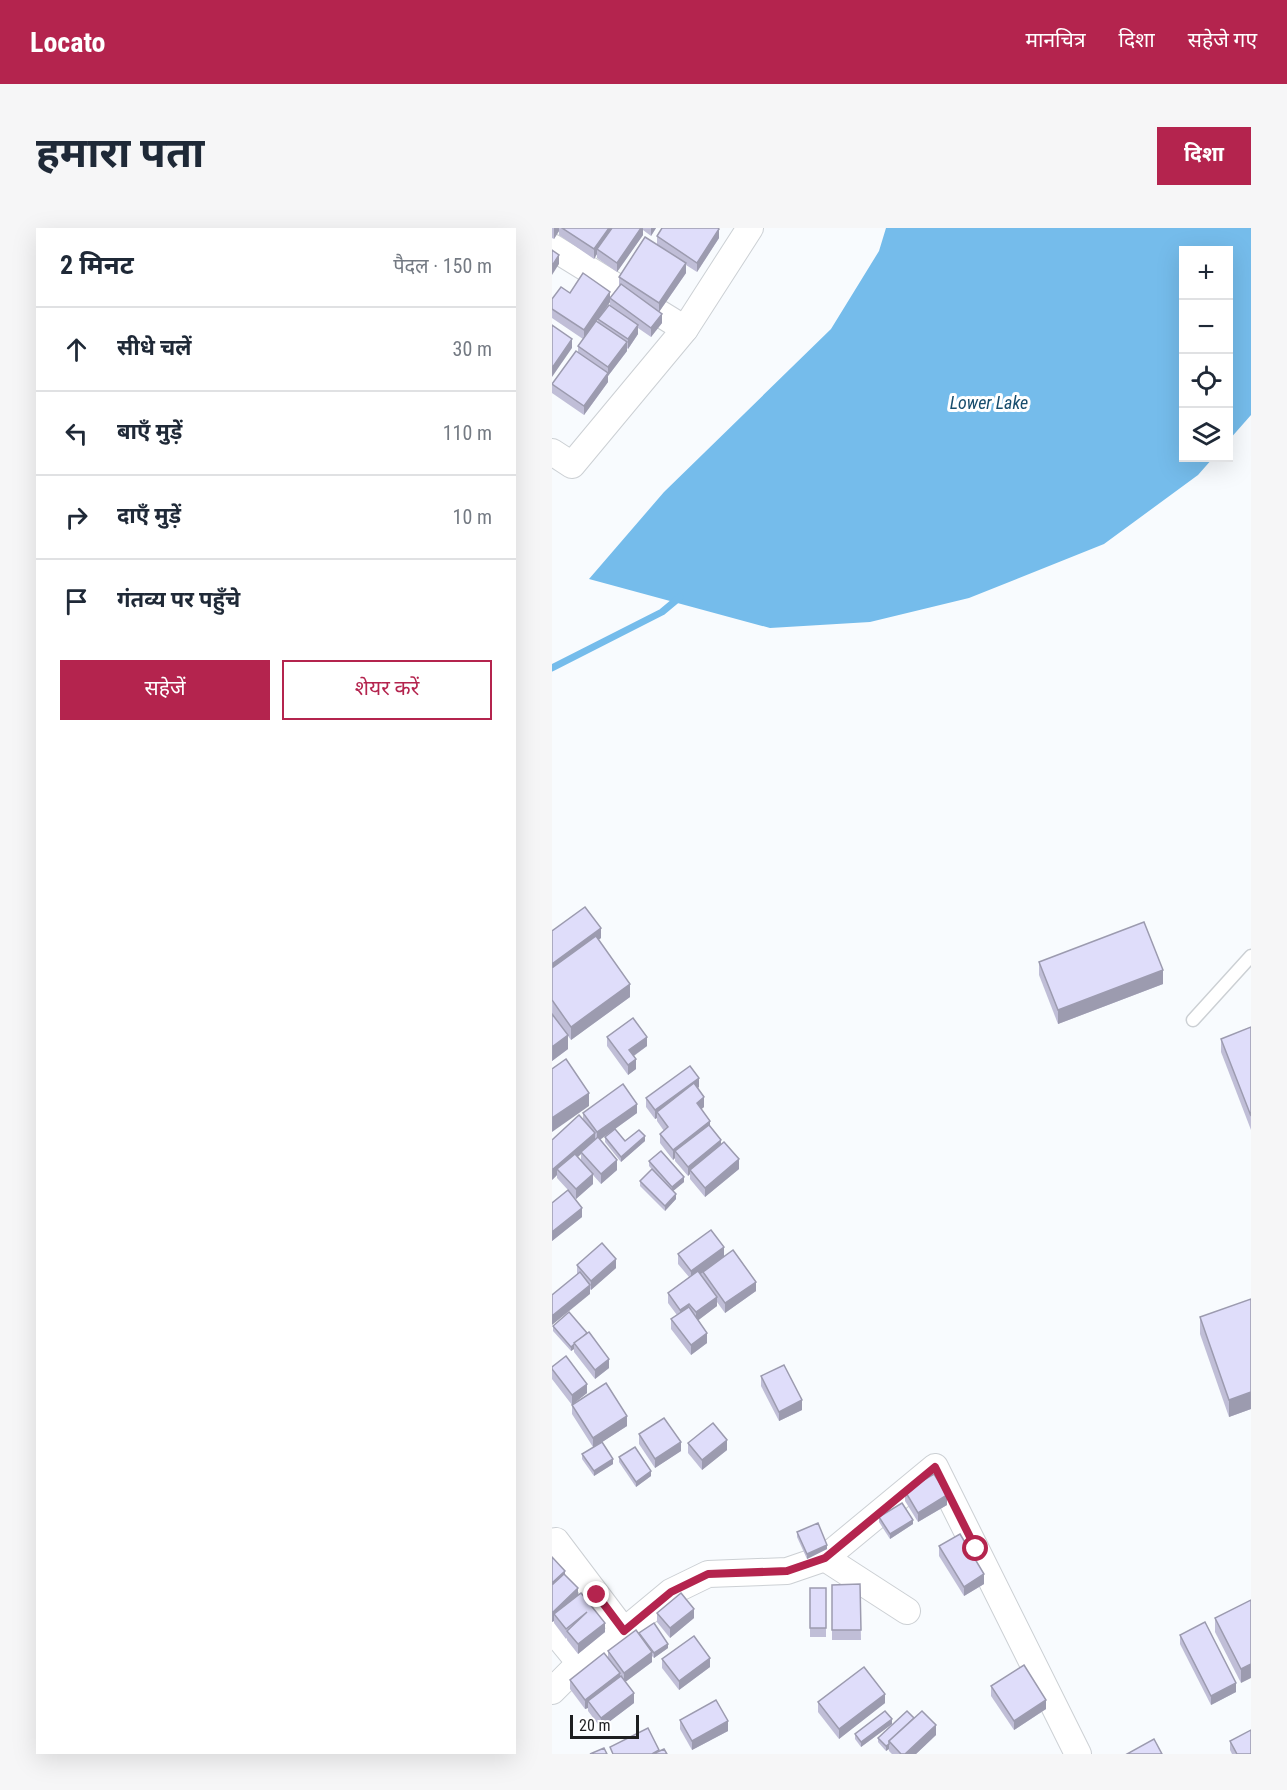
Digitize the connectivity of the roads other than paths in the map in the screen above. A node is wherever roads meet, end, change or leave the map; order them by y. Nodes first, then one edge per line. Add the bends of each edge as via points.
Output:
1 (750, 228) edge
2 (552, 247) edge
3 (685, 329) junction
4 (552, 452) edge
5 (1251, 956) edge
6 (1193, 1020) dead end
7 (556, 1541) dead end
8 (825, 1558) junction
9 (907, 1611) dead end
10 (552, 1629) edge
11 (624, 1631) junction
12 (580, 1663) junction
13 (552, 1691) edge
14 (1078, 1754) edge

1 - 3 street
2 - 3 street
3 - 4 street via 572,465
5 - 6 lane
7 - 11 street
8 - 9 street
8 - 11 street via 787,1571 708,1574 671,1592
8 - 14 street via 935,1467
10 - 12 street
11 - 12 street
12 - 13 street

